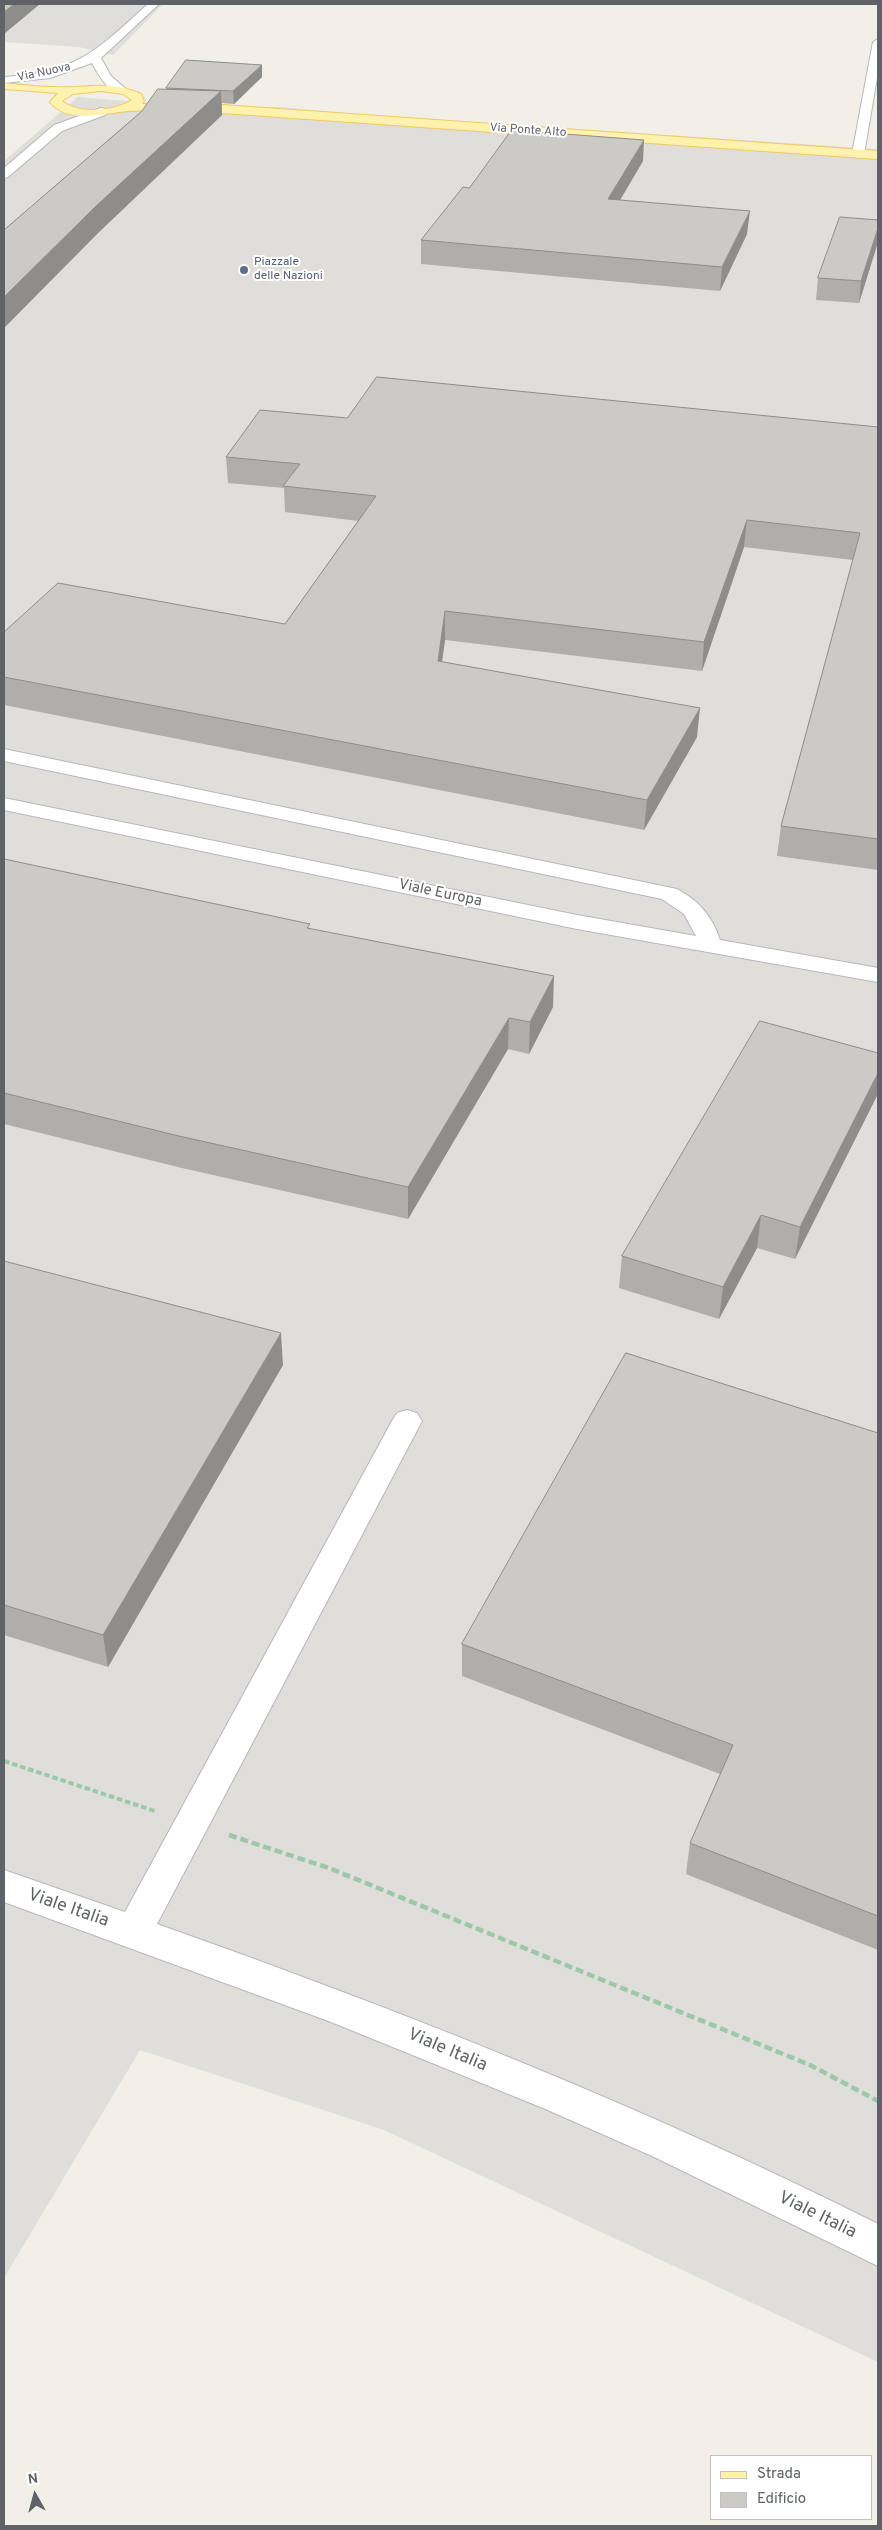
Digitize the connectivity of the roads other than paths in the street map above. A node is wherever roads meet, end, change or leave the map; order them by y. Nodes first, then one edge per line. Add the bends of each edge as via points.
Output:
1 (154, 4) edge
2 (878, 42) edge
3 (94, 57) junction
4 (87, 72) junction
5 (4, 80) edge
6 (4, 86) edge
7 (26, 89) junction
8 (120, 89) junction
9 (79, 90) junction
10 (139, 98) junction
11 (58, 104) junction
12 (179, 106) junction
13 (125, 108) junction
14 (101, 112) junction
15 (58, 128) junction
16 (858, 154) junction
17 (878, 155) edge
18 (4, 174) edge
19 (4, 755) edge
20 (4, 804) edge
21 (711, 947) junction
22 (878, 975) edge
23 (407, 1421) dead end
24 (4, 1886) edge
25 (134, 1932) junction
26 (878, 2246) edge

1 - 3 street, Via Nuova
2 - 16 street
3 - 4 street, Via Nuova
3 - 8 street via 106,78
4 - 5 street, Via Nuova
4 - 9 street, Via Nuova
6 - 7 main road, Via Ponte Alto
7 - 9 main road, Via Ponte Alto
7 - 11 main road, Via Ponte Alto
8 - 9 main road, Via Ponte Alto
8 - 10 main road, Via Ponte Alto
9 - 11 main road, Via Ponte Alto via 61,96
10 - 12 main road, Via Ponte Alto
10 - 13 main road, Via Ponte Alto
11 - 14 main road, Via Ponte Alto via 83,112
11 - 15 street via 62,117
12 - 13 main road, Via Ponte Alto
12 - 16 main road, Via Ponte Alto
13 - 14 main road, Via Ponte Alto
14 - 15 street
15 - 18 street
16 - 17 main road, Via Ponte Alto
19 - 21 street via 669,894 685,902 703,921
20 - 21 street, Viale Europa
21 - 22 street, Viale Europa
23 - 25 street
24 - 25 street, Viale Italia
25 - 26 street, Viale Italia via 388,2026 605,2116

